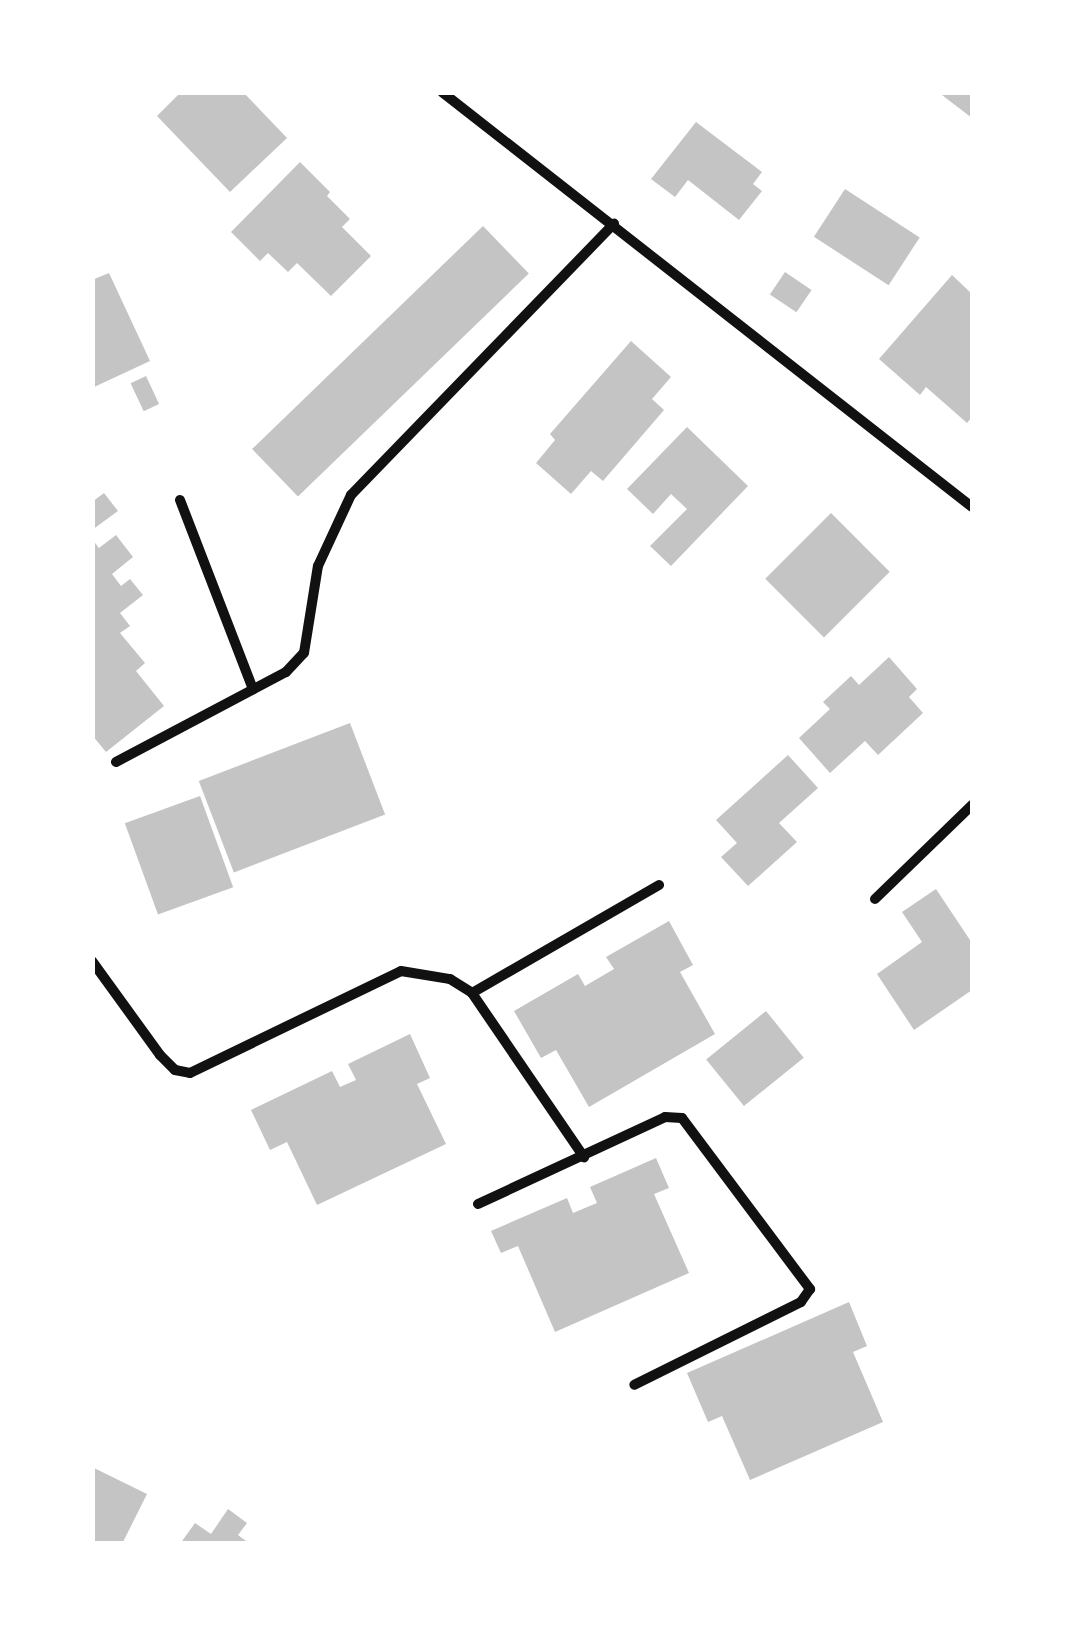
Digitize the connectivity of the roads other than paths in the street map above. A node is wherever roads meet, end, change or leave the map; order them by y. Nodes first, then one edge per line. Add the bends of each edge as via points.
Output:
1 (442, 92) edge
2 (614, 224) junction
3 (180, 500) dead end
4 (972, 506) edge
5 (254, 690) junction
6 (116, 762) dead end
7 (972, 805) edge
8 (659, 884) dead end
9 (875, 899) dead end
10 (92, 961) edge
11 (472, 993) junction
12 (584, 1157) junction
13 (478, 1204) dead end
14 (634, 1385) dead end

1 - 2 street
2 - 4 street
2 - 5 street via 352,495 318,566 304,652
3 - 5 street
5 - 6 street
7 - 9 street
8 - 11 street
10 - 11 street via 160,1055 175,1070 190,1072 401,972 450,979
11 - 12 street
12 - 13 street
12 - 14 street via 665,1116 682,1118 810,1288 802,1302

